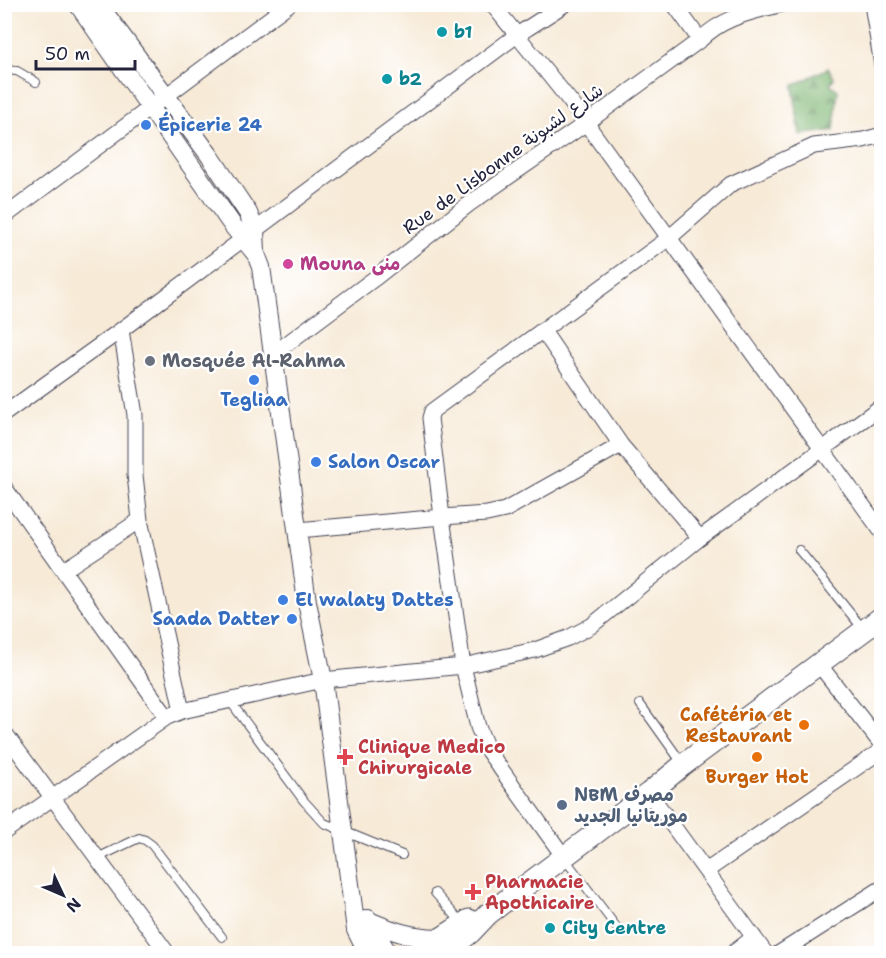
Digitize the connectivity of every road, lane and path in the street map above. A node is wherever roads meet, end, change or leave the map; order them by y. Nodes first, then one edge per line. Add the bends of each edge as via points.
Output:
1 (78, 4) edge
2 (98, 4) edge
3 (289, 4) edge
4 (492, 4) edge
5 (565, 4) edge
6 (674, 4) edge
7 (782, 4) edge
8 (872, 4) edge
9 (517, 35) junction
10 (700, 40) junction
11 (882, 65) edge
12 (4, 70) edge
13 (36, 82) dead end
14 (167, 97) junction
15 (151, 107) junction
16 (585, 124) junction
17 (882, 135) edge
18 (4, 218) edge
19 (249, 234) junction
20 (669, 238) junction
21 (121, 330) junction
22 (543, 331) junction
23 (273, 354) junction
24 (882, 406) edge
25 (4, 414) edge
26 (621, 445) junction
27 (823, 450) junction
28 (4, 487) edge
29 (442, 518) junction
30 (140, 520) junction
31 (298, 530) junction
32 (882, 532) edge
33 (700, 538) junction
34 (799, 550) dead end
35 (64, 570) junction
36 (882, 617) edge
37 (864, 631) junction
38 (818, 663) junction
39 (463, 666) junction
40 (323, 680) junction
41 (229, 700) junction
42 (640, 704) dead end
43 (182, 711) junction
44 (167, 717) junction
45 (4, 732) edge
46 (882, 745) edge
47 (882, 750) edge
48 (683, 765) junction
49 (649, 793) junction
50 (53, 797) junction
51 (4, 832) edge
52 (343, 832) junction
53 (402, 855) dead end
54 (564, 857) junction
55 (97, 858) junction
56 (706, 871) junction
57 (882, 888) edge
58 (435, 893) dead end
59 (488, 914) junction
60 (462, 923) junction
61 (363, 925) junction
62 (620, 932) dead end
63 (222, 937) dead end
64 (754, 937) junction
65 (441, 946) edge
66 (168, 954) edge
67 (359, 954) edge
68 (368, 954) edge
69 (388, 954) edge
70 (417, 954) edge
71 (732, 954) edge
72 (766, 954) edge
73 (778, 954) edge

1 - 15 street
2 - 14 street
3 - 14 street
4 - 9 street
5 - 9 street
6 - 10 street
7 - 10 street, Rue de Lisbonne شارع لشبونة via 731,18
8 - 11 street
9 - 16 street
9 - 19 street
10 - 16 street, Rue de Lisbonne شارع لشبونة
12 - 13 lane via 17,71
14 - 15 street
14 - 19 street via 248,213
15 - 18 street
15 - 19 street
16 - 20 street
16 - 23 street, Rue de Lisbonne شارع لشبونة via 469,204
17 - 20 street via 814,146 747,176 731,184
19 - 21 street
19 - 23 street via 261,267
20 - 22 street
20 - 27 street
21 - 25 street
21 - 30 street via 135,416
22 - 26 street
22 - 29 street via 432,411
23 - 31 street
24 - 27 street
26 - 29 street via 506,510
26 - 33 street
27 - 32 street
27 - 33 street
28 - 35 street
29 - 31 street
29 - 39 street
30 - 35 street
30 - 43 street
31 - 40 street
33 - 39 street via 583,630 535,650
34 - 37 lane
35 - 44 street
36 - 37 main road
37 - 38 main road
38 - 46 street
38 - 48 main road
39 - 40 street
39 - 54 street via 488,751
40 - 41 street
40 - 52 street
41 - 43 street
41 - 52 lane via 304,801 324,823
42 - 48 lane
43 - 44 street
44 - 50 street
45 - 50 street
47 - 56 street
48 - 49 main road
49 - 54 main road
49 - 56 street
50 - 51 street
50 - 55 street
52 - 53 lane
52 - 61 street via 353,898
54 - 59 main road
54 - 62 lane
55 - 63 lane via 139,838 145,840
55 - 66 street
56 - 64 street
57 - 73 street
58 - 60 lane
59 - 60 main road
59 - 65 main road via 471,932
60 - 65 main road
61 - 65 street
61 - 67 street
61 - 68 street
61 - 69 street
64 - 71 street
64 - 72 street
65 - 70 main road

